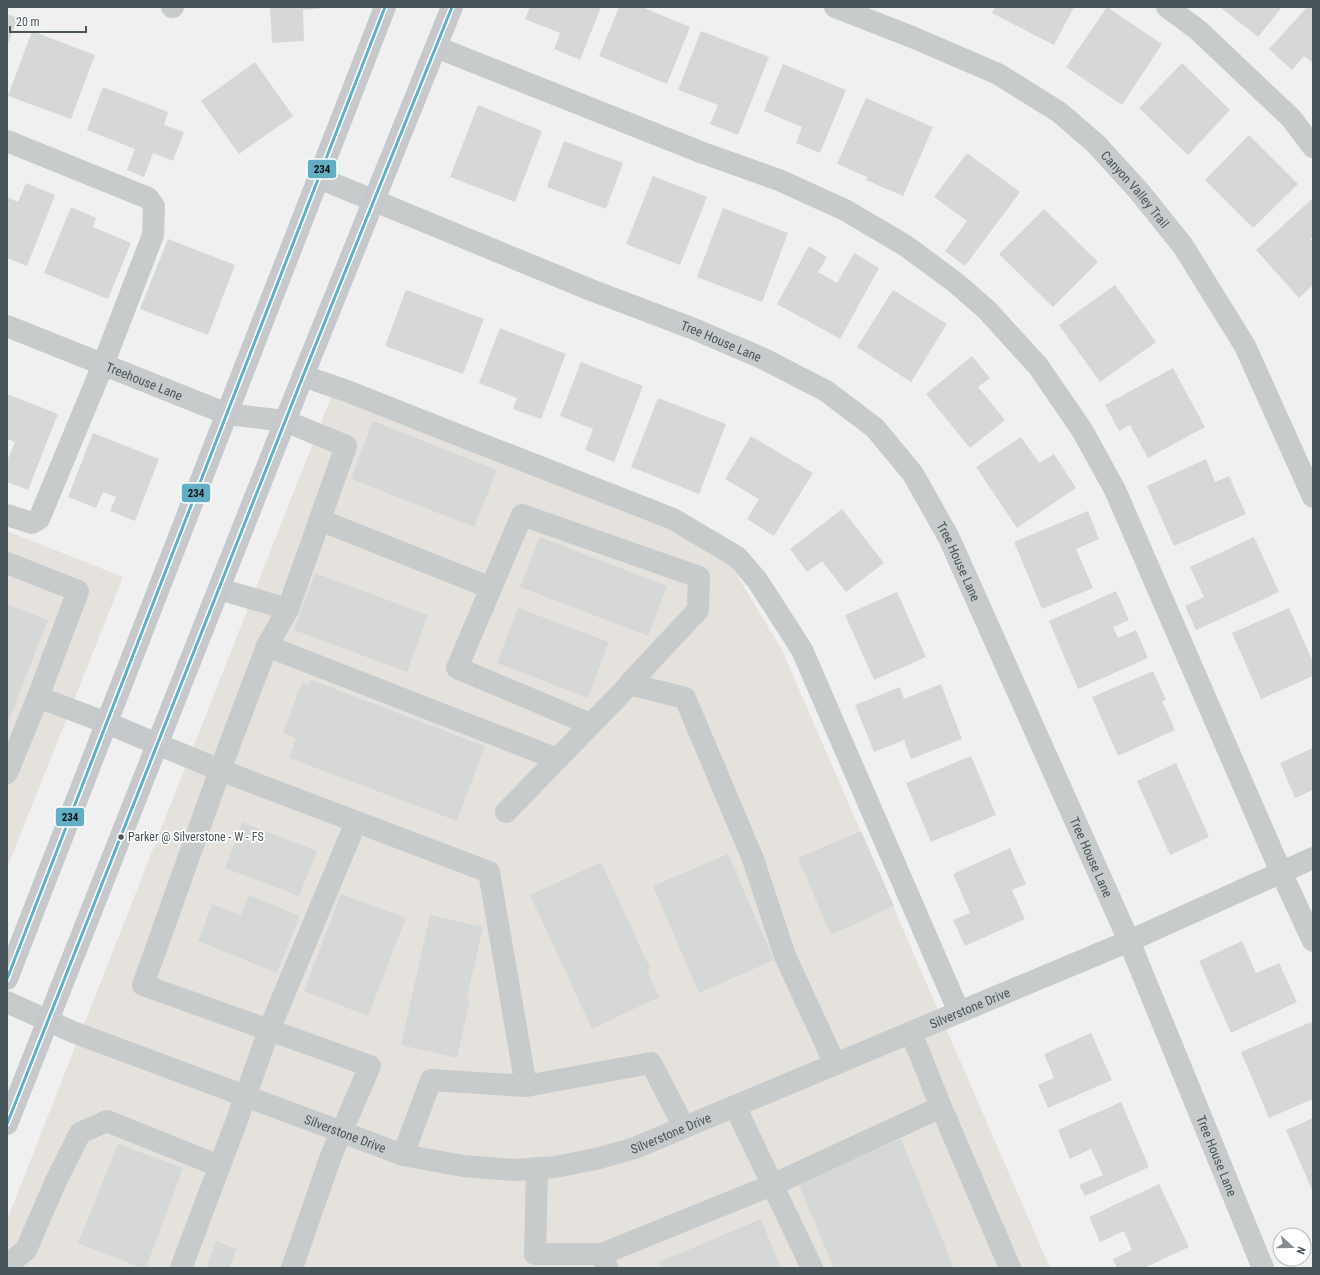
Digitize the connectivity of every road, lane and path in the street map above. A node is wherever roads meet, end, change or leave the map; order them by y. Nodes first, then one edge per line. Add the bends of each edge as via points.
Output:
1 (386, 7) edge
2 (452, 7) edge
3 (835, 7) edge
4 (1167, 7) edge
5 (436, 47) junction
6 (7, 141) edge
7 (1313, 147) edge
8 (319, 178) junction
9 (373, 201) junction
10 (7, 326) edge
11 (103, 365) junction
12 (303, 376) junction
13 (227, 414) junction
14 (285, 421) junction
15 (1313, 497) edge
16 (7, 515) edge
17 (320, 520) junction
18 (7, 563) edge
19 (491, 588) junction
20 (218, 589) junction
21 (288, 609) junction
22 (267, 646) junction
23 (634, 680) junction
24 (38, 698) junction
25 (107, 722) junction
26 (590, 724) junction
27 (157, 744) junction
28 (558, 759) junction
29 (220, 770) junction
30 (7, 773) edge
31 (506, 812) dead end
32 (356, 822) junction
33 (1313, 858) edge
34 (1281, 872) junction
35 (1129, 941) junction
36 (1313, 941) edge
37 (7, 979) edge
38 (7, 1002) edge
39 (959, 1012) junction
40 (47, 1021) junction
41 (269, 1030) junction
42 (911, 1032) junction
43 (835, 1064) junction
44 (526, 1086) junction
45 (246, 1096) junction
46 (735, 1106) junction
47 (941, 1107) junction
48 (7, 1124) edge
49 (684, 1127) junction
50 (342, 1132) junction
51 (403, 1155) junction
52 (219, 1166) junction
53 (537, 1168) junction
54 (772, 1185) junction
55 (534, 1261) edge
56 (604, 1261) edge
57 (10, 1266) edge
58 (181, 1268) edge
59 (292, 1268) edge
60 (812, 1268) edge
61 (1010, 1268) edge
62 (1263, 1268) edge

1 - 8 main road
2 - 5 main road
3 - 15 street, Canyon Valley Trail via 998,74 1059,112 1095,143 1138,190 1183,246 1245,346
4 - 7 street via 1198,30 1291,118
5 - 9 main road
5 - 34 street via 703,153 778,180 845,210 906,246 987,310 1038,366 1082,430 1115,490
6 - 11 street via 148,198 154,206 153,235
8 - 9 street, Tree House Lane
8 - 13 main road
9 - 12 main road
9 - 35 street, Tree House Lane via 764,359 826,391 875,428 913,474 949,538
10 - 11 street, Treehouse Lane
11 - 13 street, Treehouse Lane
11 - 16 street via 39,519 32,523
12 - 14 main road
12 - 39 street via 673,519 737,557 757,580 802,650
13 - 14 street, Treehouse Lane
13 - 25 main road
14 - 17 street, Treehouse Lane via 346,446
14 - 20 main road
17 - 19 street
17 - 21 street
18 - 24 street via 78,591
19 - 23 street via 522,515 699,577 698,610
19 - 26 street via 457,668
20 - 21 street
20 - 27 main road
21 - 22 street
22 - 28 street
22 - 29 street
23 - 26 street
23 - 43 street via 629,684 685,698 753,859 786,956
24 - 25 street
24 - 30 street
25 - 27 main road
25 - 37 main road
26 - 28 street
27 - 29 street
27 - 40 main road
28 - 31 street
29 - 32 street
29 - 41 street via 142,985
32 - 41 street
32 - 44 street via 489,872
33 - 34 street, Silverstone Drive
34 - 35 street, Silverstone Drive
34 - 36 street
35 - 39 street, Silverstone Drive
35 - 62 street, Tree House Lane
38 - 40 street, Silverstone Drive
39 - 42 street, Silverstone Drive
40 - 45 street, Silverstone Drive
40 - 48 main road
41 - 45 street
41 - 50 street via 370,1066
42 - 43 street, Silverstone Drive
42 - 47 street
43 - 46 street, Silverstone Drive
44 - 49 street via 651,1063
44 - 51 street via 431,1080
45 - 50 street, Silverstone Drive
45 - 52 street
46 - 49 street, Silverstone Drive
46 - 54 street
47 - 54 street
47 - 61 street
49 - 53 street, Silverstone Drive via 635,1148 596,1159
50 - 51 street, Silverstone Drive
50 - 59 street via 331,1156
51 - 53 street, Silverstone Drive via 463,1166 514,1170
52 - 57 street via 108,1121 80,1133 26,1250
52 - 58 street
53 - 55 street
54 - 56 street
54 - 60 street
55 - 56 street

